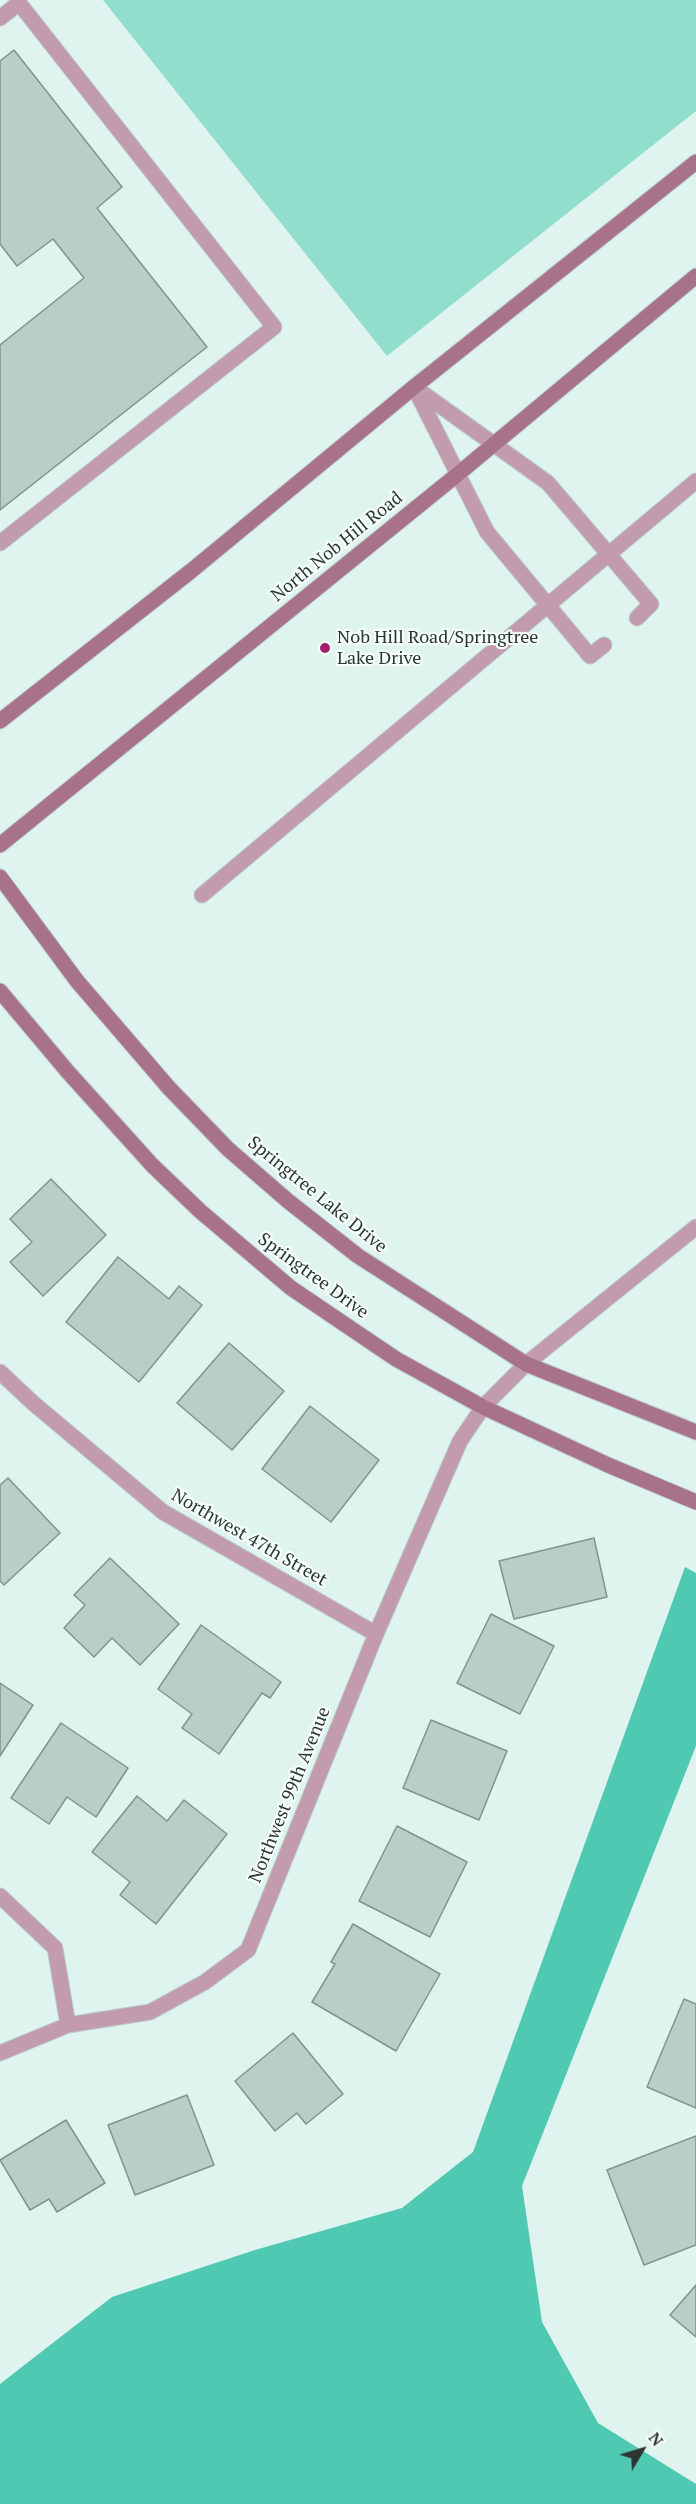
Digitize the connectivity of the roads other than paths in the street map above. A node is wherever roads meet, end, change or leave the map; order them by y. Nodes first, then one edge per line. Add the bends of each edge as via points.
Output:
1 (0, 18) edge
2 (696, 162) edge
3 (696, 276) edge
4 (414, 387) junction
5 (493, 444) junction
6 (458, 474) junction
7 (696, 481) edge
8 (0, 543) edge
9 (610, 553) junction
10 (549, 605) junction
11 (637, 618) dead end
12 (604, 645) dead end
13 (0, 721) edge
14 (0, 845) edge
15 (0, 878) edge
16 (202, 895) dead end
17 (0, 991) edge
18 (696, 1227) edge
19 (526, 1364) junction
20 (0, 1372) edge
21 (483, 1407) junction
22 (696, 1432) edge
23 (696, 1502) edge
24 (376, 1634) junction
25 (0, 1896) edge
26 (68, 2025) junction
27 (0, 2053) edge

1 - 8 street via 19,3 274,327
2 - 4 main road
3 - 5 main road, North Nob Hill Road
4 - 5 street
4 - 6 street
4 - 13 main road via 191,571
5 - 6 main road, North Nob Hill Road
5 - 9 street via 548,483
6 - 10 street via 487,532
6 - 14 main road, North Nob Hill Road
7 - 9 street
9 - 10 street
9 - 11 street via 651,604
10 - 12 street via 590,656
10 - 16 street
15 - 19 main road, Springtree Lake Drive via 85,990 169,1088 228,1149 358,1256
17 - 21 main road, Springtree Drive via 152,1166 242,1248 291,1288 396,1359
18 - 19 street, Northwest 99th Avenue
19 - 21 street, Northwest 99th Avenue
19 - 22 main road, Springtree Lake Drive
20 - 24 street, Northwest 47th Street via 163,1512
21 - 23 main road, Springtree Drive
21 - 24 street, Northwest 99th Avenue via 460,1441
24 - 26 street, Northwest 99th Avenue via 248,1950 205,1982 150,2012
25 - 26 street via 55,1948
26 - 27 street, Northwest 99th Avenue

